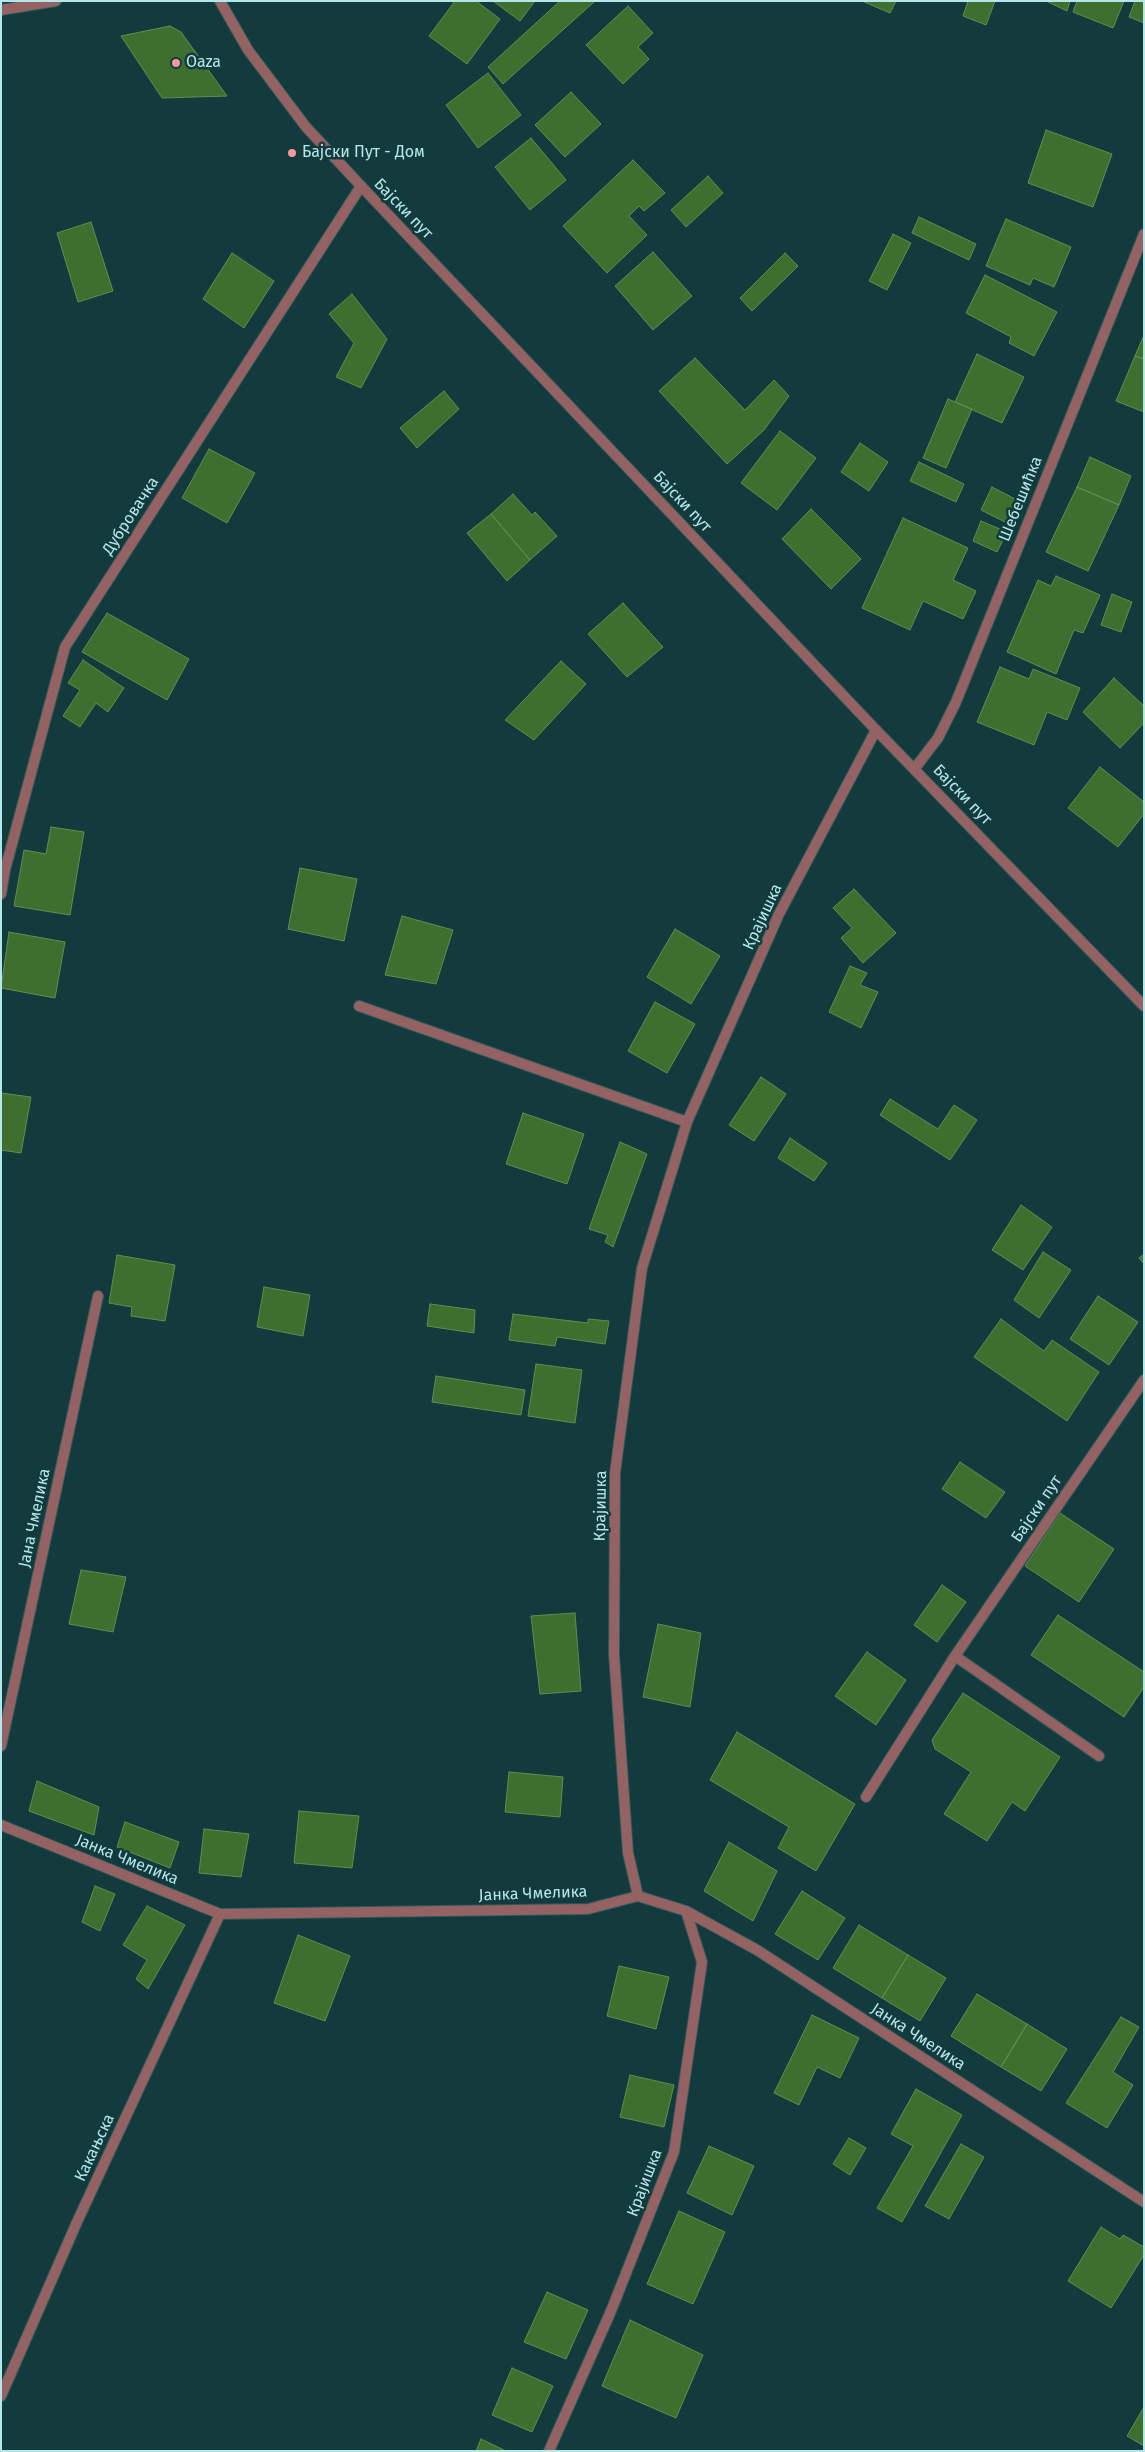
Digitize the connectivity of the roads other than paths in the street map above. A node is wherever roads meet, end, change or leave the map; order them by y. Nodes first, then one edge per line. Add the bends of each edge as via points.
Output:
1 (56, 1) edge
2 (220, 1) edge
3 (1, 10) edge
4 (361, 186) junction
5 (1144, 234) edge
6 (876, 730) junction
7 (916, 768) junction
8 (1, 894) edge
9 (359, 1006) dead end
10 (1144, 1006) edge
11 (687, 1122) junction
12 (98, 1296) dead end
13 (1144, 1380) edge
14 (955, 1656) junction
15 (1, 1746) edge
16 (1099, 1756) dead end
17 (866, 1797) dead end
18 (1, 1825) edge
19 (638, 1896) junction
20 (686, 1910) junction
21 (220, 1914) junction
22 (1144, 2202) edge
23 (1, 2396) edge
24 (549, 2451) edge

1 - 3 street
2 - 4 street, Бајски пут via 248,50 306,127
4 - 6 street, Бајски пут
4 - 8 street, Дубровачка via 65,646
5 - 7 street, Шебешићка via 956,702 938,738
6 - 7 street, Бајски пут
6 - 11 street, Крајишка via 779,914
7 - 10 street, Бајски пут
9 - 11 street
11 - 19 street, Крајишка via 642,1268 615,1473 614,1654 628,1853
12 - 15 street, Јана Чмелика
13 - 14 street, Бајски пут
14 - 16 street
14 - 17 street, Бајски пут
18 - 21 street, Јанка Чмелика
19 - 20 street, Јанка Чмелика
19 - 21 street, Јанка Чмелика via 588,1909
20 - 22 street, Јанка Чмелика via 757,1950
20 - 24 street, Крајишка via 702,1962 674,2152 611,2310
21 - 23 street, Какањска via 77,2222

